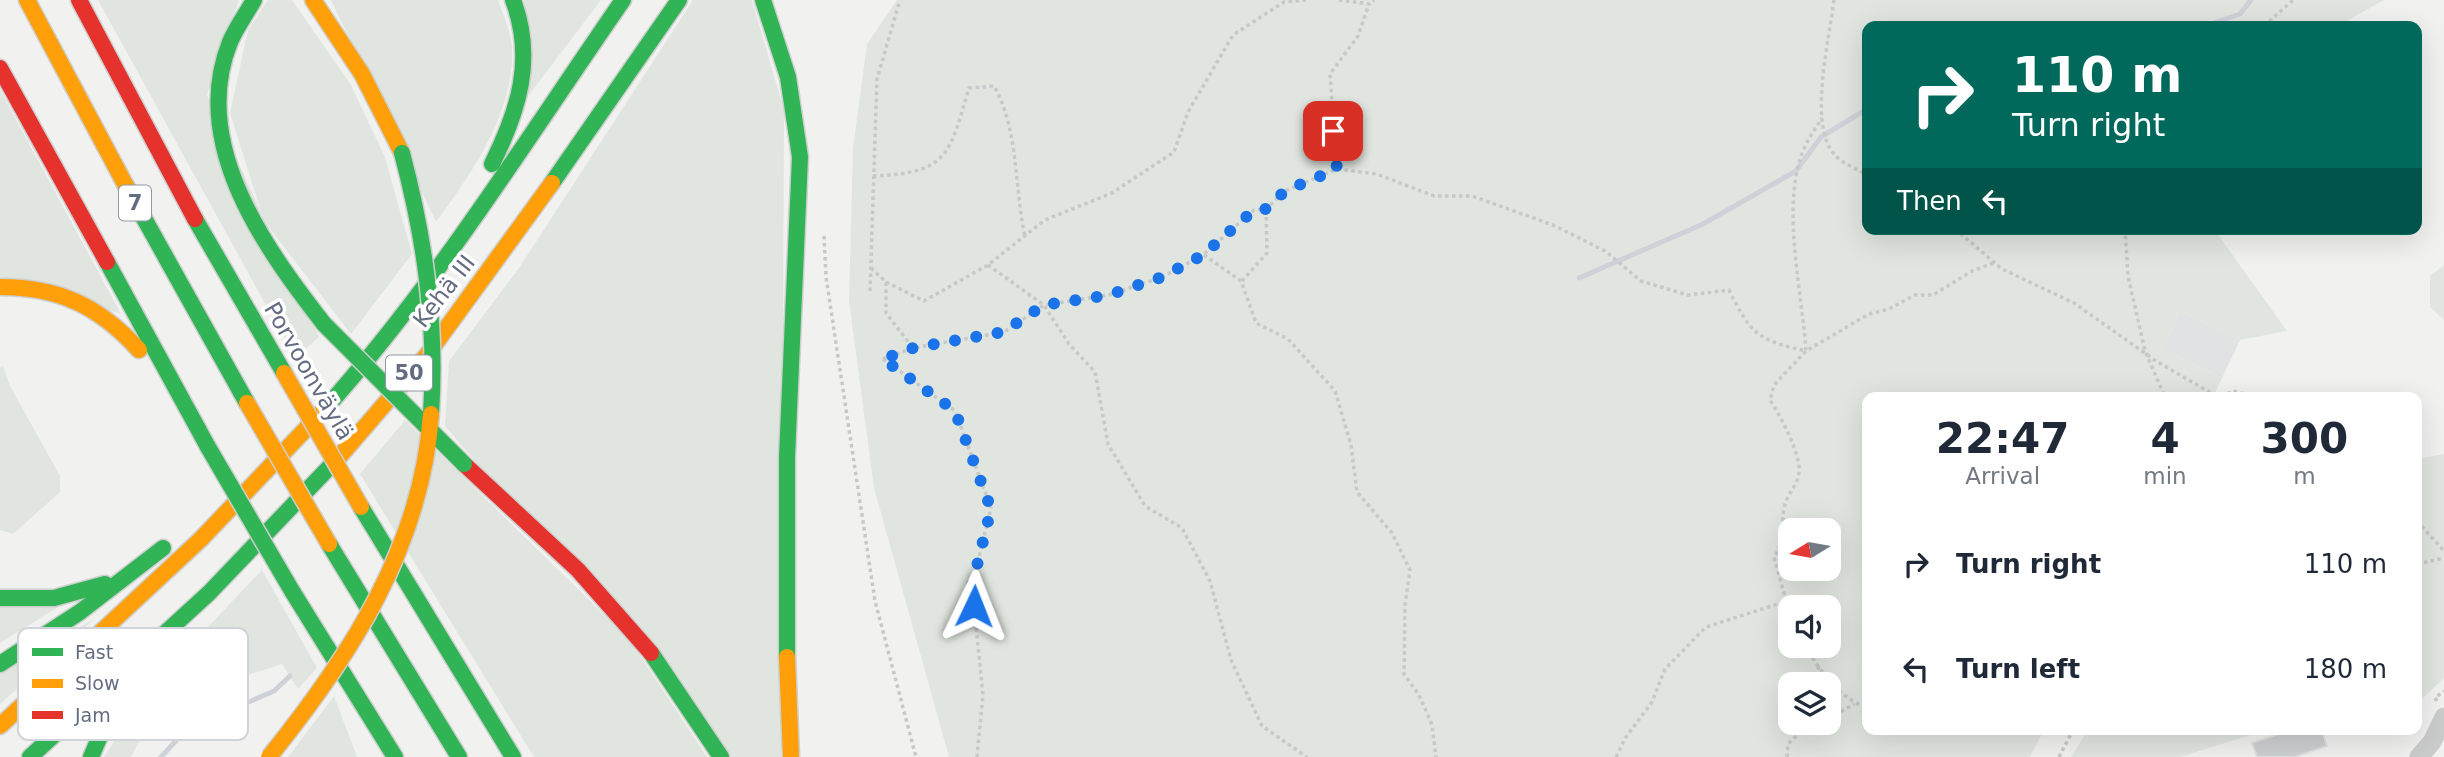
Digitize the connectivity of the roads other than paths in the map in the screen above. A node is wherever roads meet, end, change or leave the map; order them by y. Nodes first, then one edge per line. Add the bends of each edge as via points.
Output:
1 (27, 0) edge
2 (79, 0) edge
3 (254, 0) edge
4 (313, 0) edge
5 (513, 0) edge
6 (623, 0) edge
7 (679, 0) edge
8 (763, 0) edge
9 (0, 68) edge
10 (436, 272) junction
11 (0, 287) edge
12 (208, 447) junction
13 (266, 475) junction
14 (194, 522) dead end
15 (175, 538) dead end
16 (137, 569) junction
17 (0, 598) edge
18 (55, 628) edge
19 (109, 628) edge
20 (174, 628) edge
21 (327, 646) junction
22 (18, 652) edge
23 (0, 664) edge
24 (18, 710) edge
25 (2444, 717) edge
26 (0, 726) edge
27 (49, 740) edge
28 (98, 740) edge
29 (369, 749) dead end
30 (30, 757) edge
31 (90, 757) edge
32 (269, 757) edge
33 (395, 757) edge
34 (459, 757) edge
35 (513, 757) edge
36 (721, 757) edge
37 (791, 757) edge
38 (2419, 757) edge

1 - 34 highway, 7, bridge via 247,403
2 - 35 highway, Porvoonväylä / 7, bridge via 198,223 361,507
3 - 36 highway, bridge via 232,37 221,75 219,118 226,157 257,234 324,324 578,570 647,647
4 - 32 highway, bridge via 372,89 402,153 429,265 434,387 416,498 386,582 313,702
5 - 10 highway via 524,39 519,102 508,134
6 - 10 highway, Kehä III / 50
7 - 20 highway, Kehä III / 50 via 475,292 414,368 356,439
8 - 37 highway via 788,73 800,157 786,502
9 - 12 highway
10 - 13 highway, Kehä III / 50 via 387,336
11 - 12 highway via 51,290 80,299 111,318 152,365
12 - 21 highway, bridge
13 - 14 highway
13 - 19 highway, Kehä III / 50
15 - 16 highway
16 - 17 highway via 88,592 41,600
16 - 18 highway
21 - 29 highway
21 - 33 highway
22 - 23 highway
24 - 26 highway, Kehä III / 50
25 - 38 street
27 - 30 highway, Kehä III / 50
28 - 31 highway

